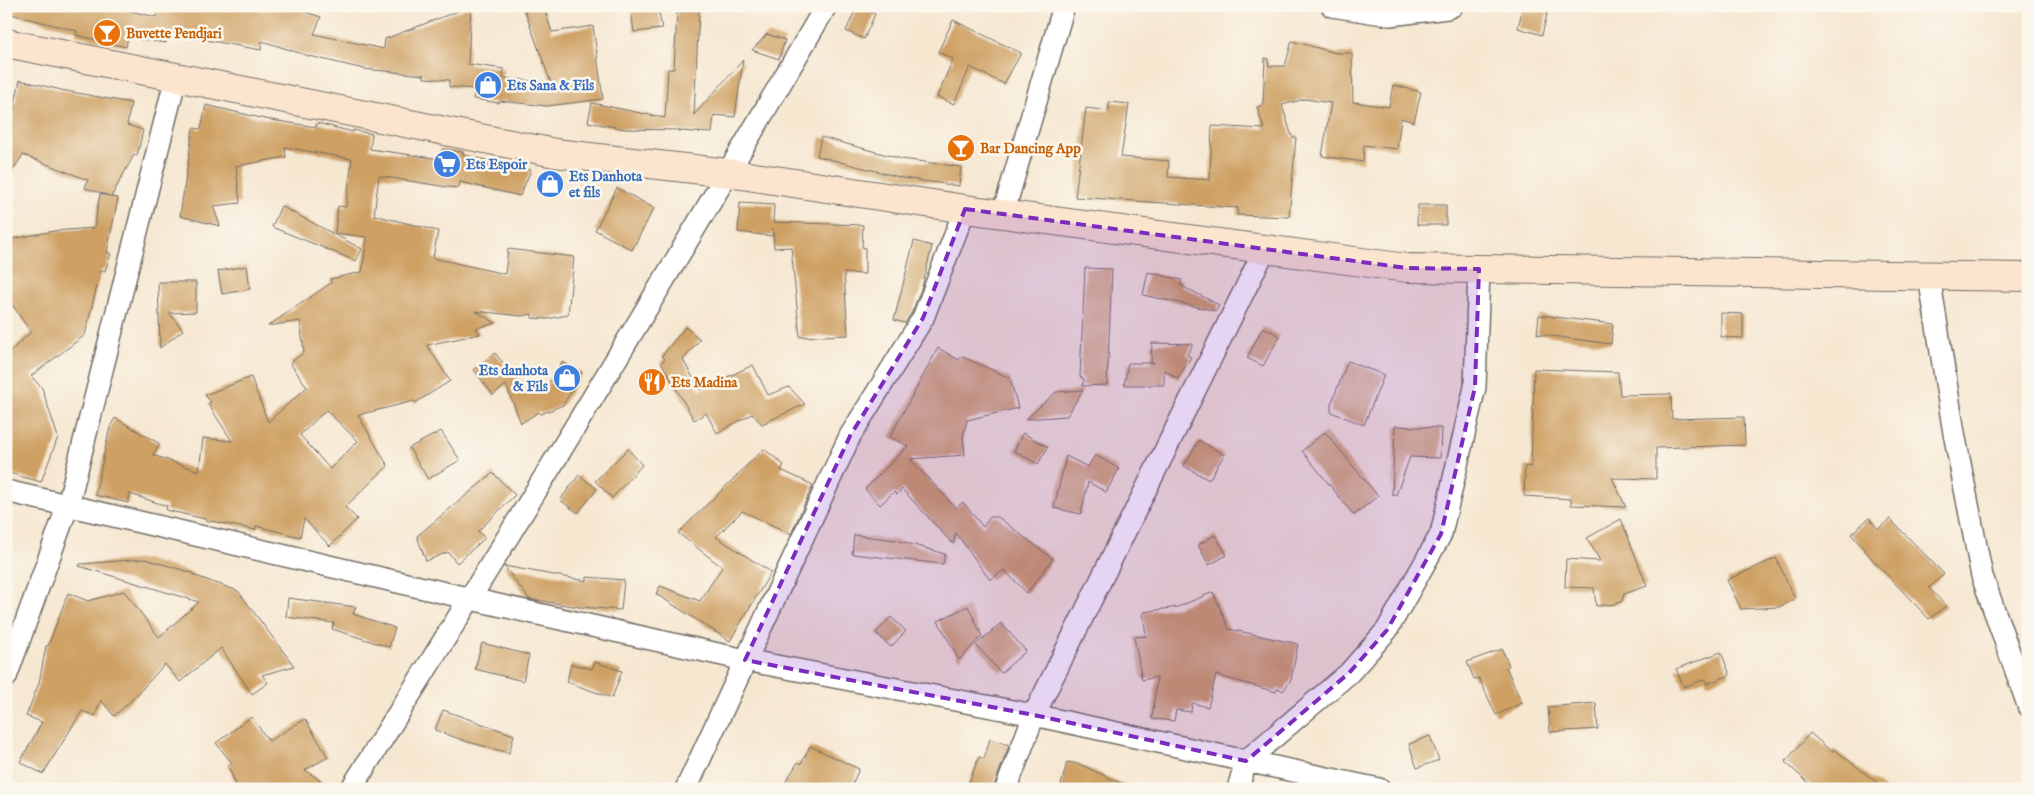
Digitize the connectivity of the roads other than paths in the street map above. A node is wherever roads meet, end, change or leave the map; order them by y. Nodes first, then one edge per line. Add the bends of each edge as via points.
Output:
1 (826, 6) edge
2 (1064, 6) edge
3 (1332, 6) edge
4 (1452, 6) edge
5 (6, 44) edge
6 (176, 78) junction
7 (728, 174) junction
8 (965, 208) junction
9 (1003, 214) junction
10 (1265, 249) junction
11 (1479, 269) junction
12 (1929, 276) junction
13 (2028, 277) edge
14 (6, 491) edge
15 (68, 505) junction
16 (471, 599) junction
17 (745, 660) junction
18 (2022, 664) edge
19 (6, 676) edge
20 (2028, 705) edge
21 (1034, 715) junction
22 (1246, 761) junction
23 (351, 789) edge
24 (686, 789) edge
25 (1006, 789) edge
26 (1238, 789) edge
27 (1379, 789) edge

1 - 7 street
2 - 9 street
3 - 4 street via 1390,14
5 - 6 street
6 - 7 street via 555,153
6 - 15 street
7 - 8 street
7 - 16 street
8 - 9 street
8 - 17 street via 923,318 850,436
9 - 10 street
10 - 11 street via 1407,268
10 - 21 street
11 - 12 street
11 - 22 street via 1475,387 1441,534 1387,630 1350,673
12 - 13 street
12 - 18 street via 1954,433 1982,576
14 - 15 street
15 - 16 street
15 - 19 street
16 - 17 street
16 - 23 street
17 - 21 street
17 - 24 street
18 - 20 street
21 - 22 street
21 - 25 street
22 - 26 street
22 - 27 street

